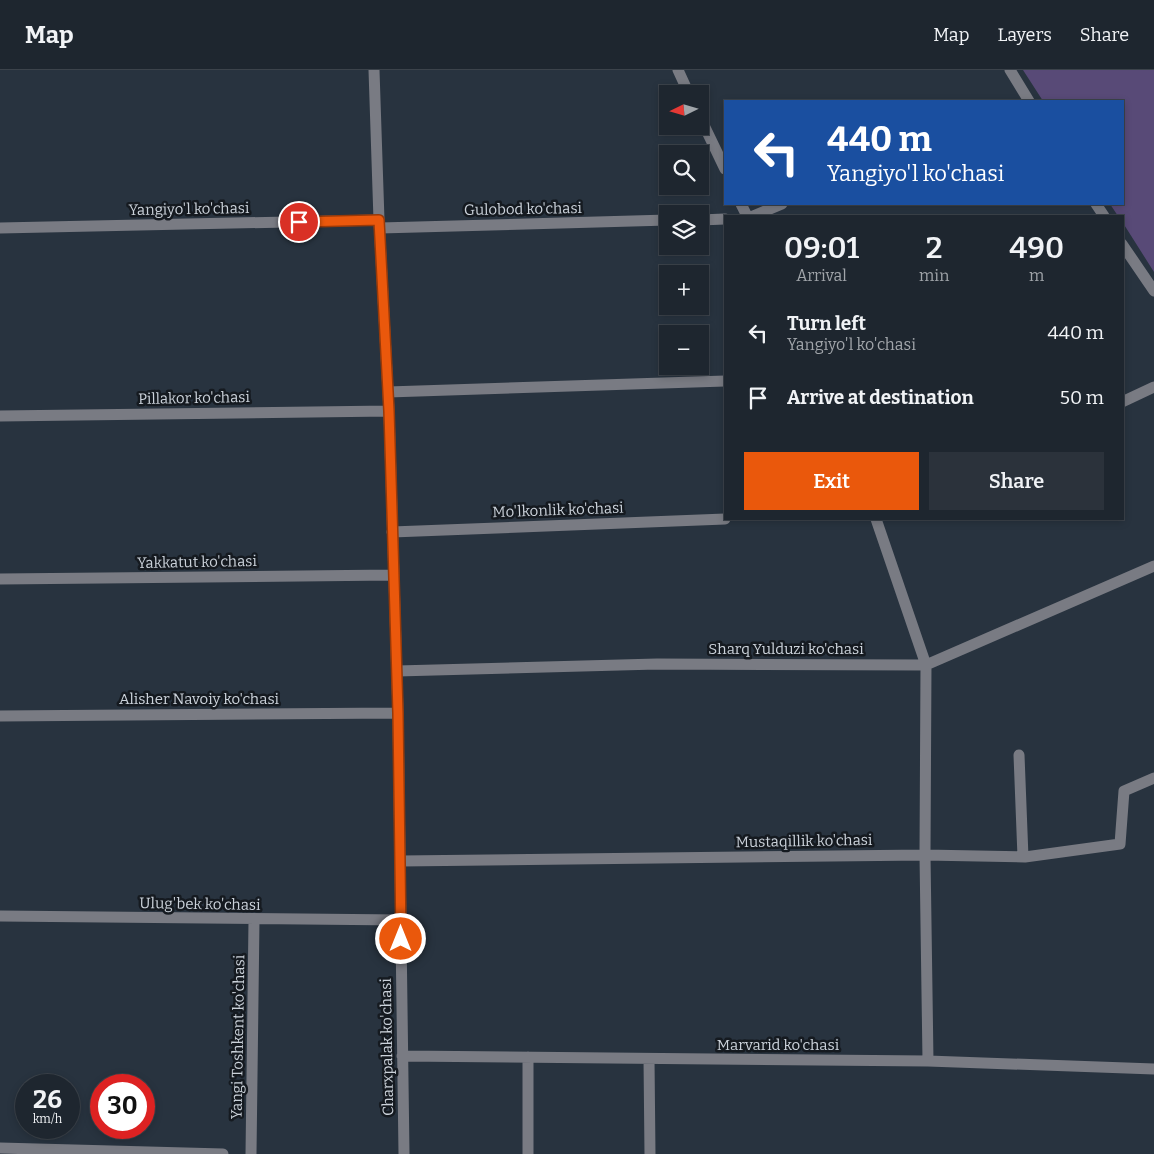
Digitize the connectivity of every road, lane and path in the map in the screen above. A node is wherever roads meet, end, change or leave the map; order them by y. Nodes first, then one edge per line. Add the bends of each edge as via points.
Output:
1 (374, 70) edge
2 (678, 70) edge
3 (1010, 70) edge
4 (685, 85) edge
5 (1025, 100) edge
6 (709, 135) edge
7 (724, 167) edge
8 (780, 205) edge
9 (755, 215) edge
10 (724, 219) edge
11 (659, 220) edge
12 (709, 220) edge
13 (380, 224) junction
14 (0, 228) edge
15 (1124, 247) edge
16 (1154, 291) edge
17 (724, 381) edge
18 (1154, 387) edge
19 (388, 392) junction
20 (1124, 401) edge
21 (389, 411) junction
22 (0, 416) edge
23 (724, 519) edge
24 (876, 520) edge
25 (392, 532) junction
26 (1154, 566) edge
27 (393, 575) junction
28 (0, 579) edge
29 (926, 665) junction
30 (397, 671) junction
31 (398, 713) junction
32 (0, 716) edge
33 (1019, 755) dead end
34 (1154, 778) edge
35 (926, 855) junction
36 (1023, 857) junction
37 (401, 861) junction
38 (0, 916) edge
39 (254, 920) junction
40 (401, 920) junction
41 (402, 1056) junction
42 (528, 1058) junction
43 (649, 1059) junction
44 (928, 1061) junction
45 (1154, 1069) edge
46 (0, 1148) edge
47 (223, 1154) edge
48 (251, 1154) edge
49 (404, 1154) edge
50 (528, 1154) edge
51 (650, 1154) edge

1 - 13 street, Charxpalak ko'chasi
2 - 4 street
3 - 5 street
6 - 7 street
8 - 9 street
10 - 12 street
11 - 13 street, Gulobod ko'chasi
13 - 14 street, Yangiyo'l ko'chasi
13 - 19 street, Charxpalak ko'chasi
15 - 16 street
17 - 19 street
18 - 20 street
19 - 21 street, Charxpalak ko'chasi
21 - 22 street, Pillakor ko'chasi
21 - 25 street, Charxpalak ko'chasi
23 - 25 street, Mo'lkonlik ko'chasi
24 - 29 street
25 - 27 street, Charxpalak ko'chasi
26 - 29 street, Sharq Yulduzi ko'chasi
27 - 28 street, Yakkatut ko'chasi
27 - 30 street, Charxpalak ko'chasi
29 - 30 street, Sharq Yulduzi ko'chasi via 657,664
29 - 35 street
30 - 31 street, Charxpalak ko'chasi
31 - 32 street, Alisher Navoiy ko'chasi
31 - 37 street, Charxpalak ko'chasi
33 - 36 street
34 - 36 street, Mustaqillik ko'chasi via 1124,791 1120,844
35 - 36 street, Mustaqillik ko'chasi
35 - 37 street, Mustaqillik ko'chasi
35 - 44 street
37 - 40 street, Charxpalak ko'chasi
38 - 39 street, Ulug'bek ko'chasi
39 - 40 street, Ulug'bek ko'chasi
39 - 48 street, Yangi Toshkent ko'chasi
40 - 41 street, Charxpalak ko'chasi
41 - 42 street, Marvarid ko'chasi
41 - 49 street, Charxpalak ko'chasi
42 - 43 street, Marvarid ko'chasi
42 - 50 street
43 - 44 street, Marvarid ko'chasi
43 - 51 street
44 - 45 street, Marvarid ko'chasi
46 - 47 street

